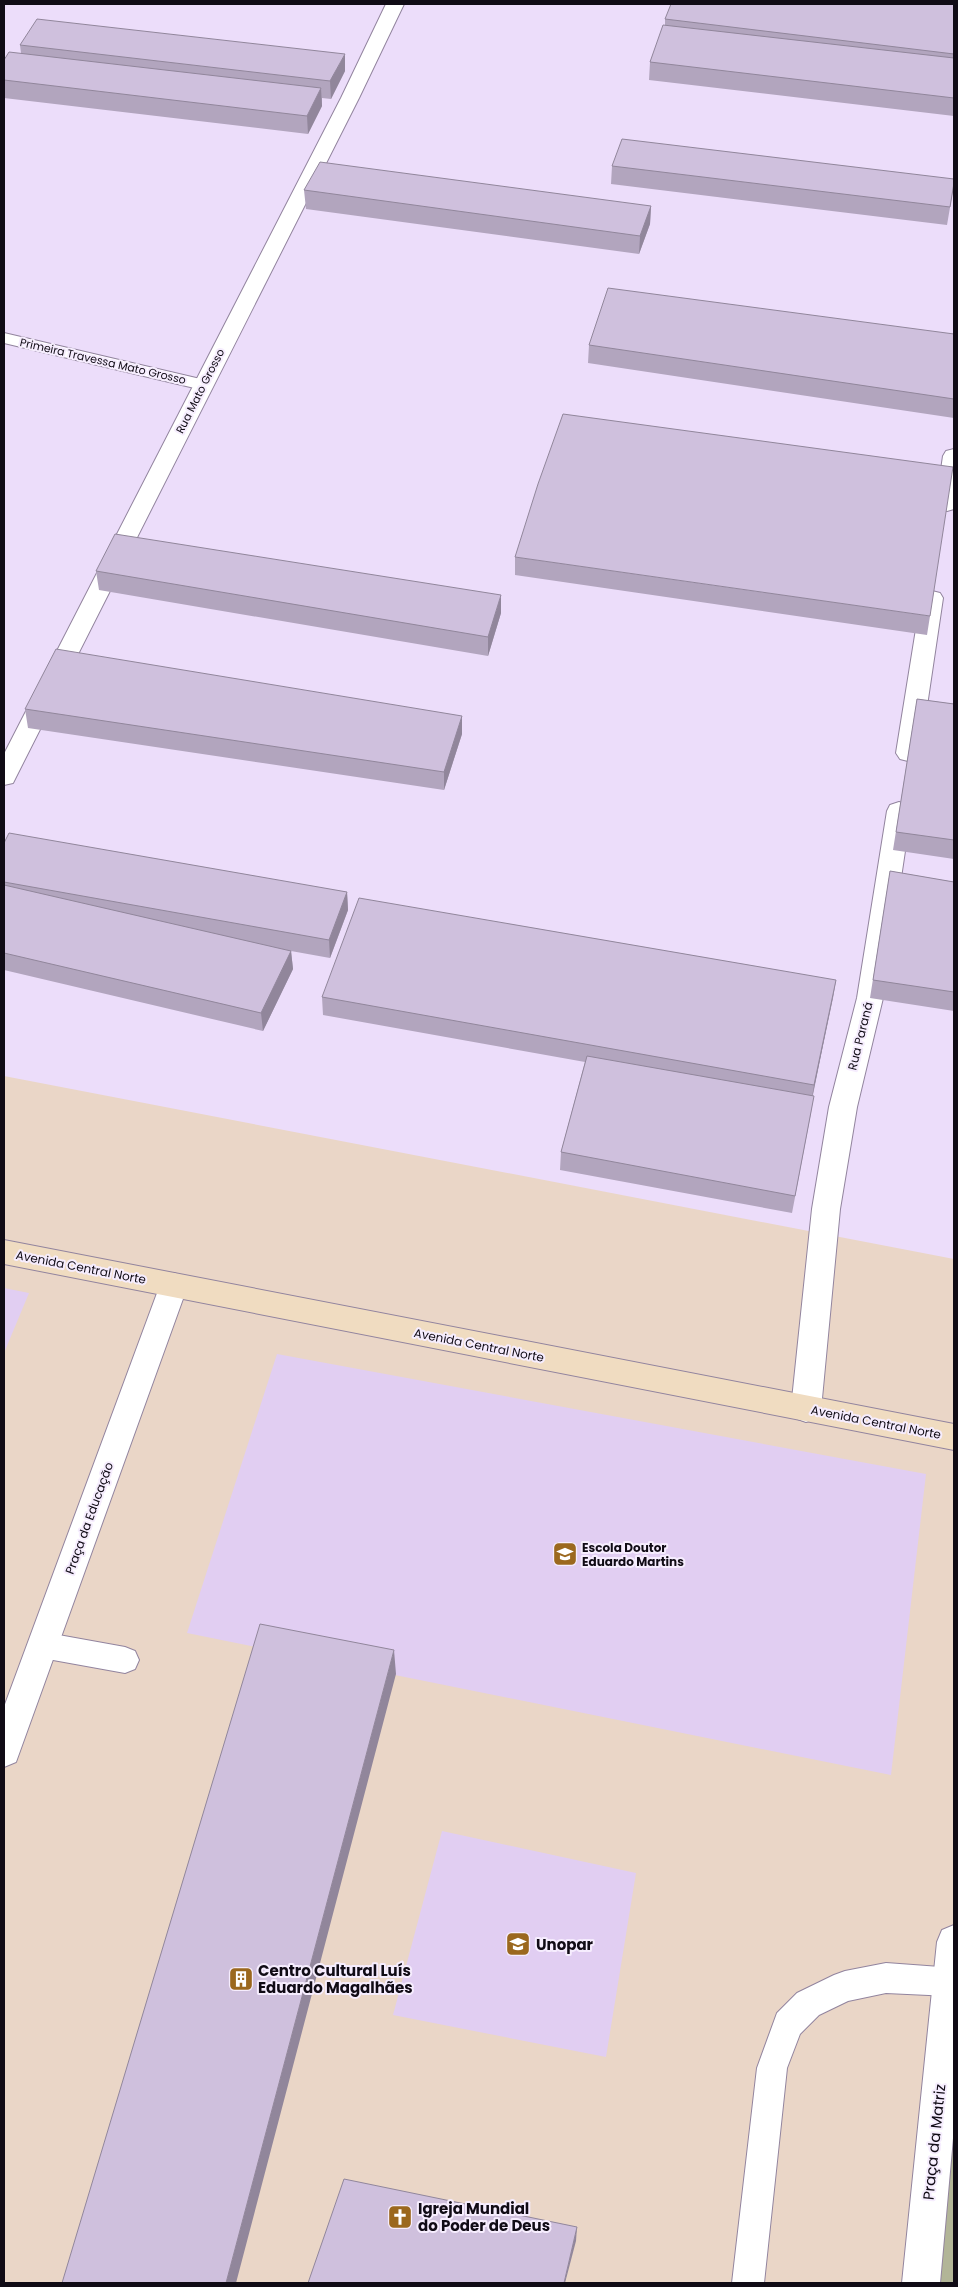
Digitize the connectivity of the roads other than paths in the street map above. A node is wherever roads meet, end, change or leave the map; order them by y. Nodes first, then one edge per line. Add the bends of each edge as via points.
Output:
1 (395, 4) edge
2 (4, 338) edge
3 (203, 385) junction
4 (954, 456) edge
5 (944, 523) edge
6 (936, 579) edge
7 (4, 777) edge
8 (4, 1252) edge
9 (174, 1285) junction
10 (806, 1409) junction
11 (954, 1437) edge
12 (42, 1646) junction
13 (125, 1660) dead end
14 (4, 1751) edge
15 (954, 1942) edge
16 (950, 1981) junction
17 (748, 2283) edge
18 (921, 2283) edge

1 - 3 street, Rua Mato Grosso
2 - 3 lane, Primeira Travessa Mato Grosso
3 - 7 street, Rua Mato Grosso
4 - 5 street
6 - 10 street, Rua Paraná via 870,998 842,1107 826,1209
8 - 9 main road, Avenida Central Norte
9 - 10 main road, Avenida Central Norte
9 - 12 street, Praça da Educação
10 - 11 main road, Avenida Central Norte
12 - 13 lane
12 - 14 street, Praça da Educação
15 - 16 street, Praça da Matriz
16 - 17 lane via 886,1978 845,1986 808,2004 788,2024 772,2068
16 - 18 street, Praça da Matriz

